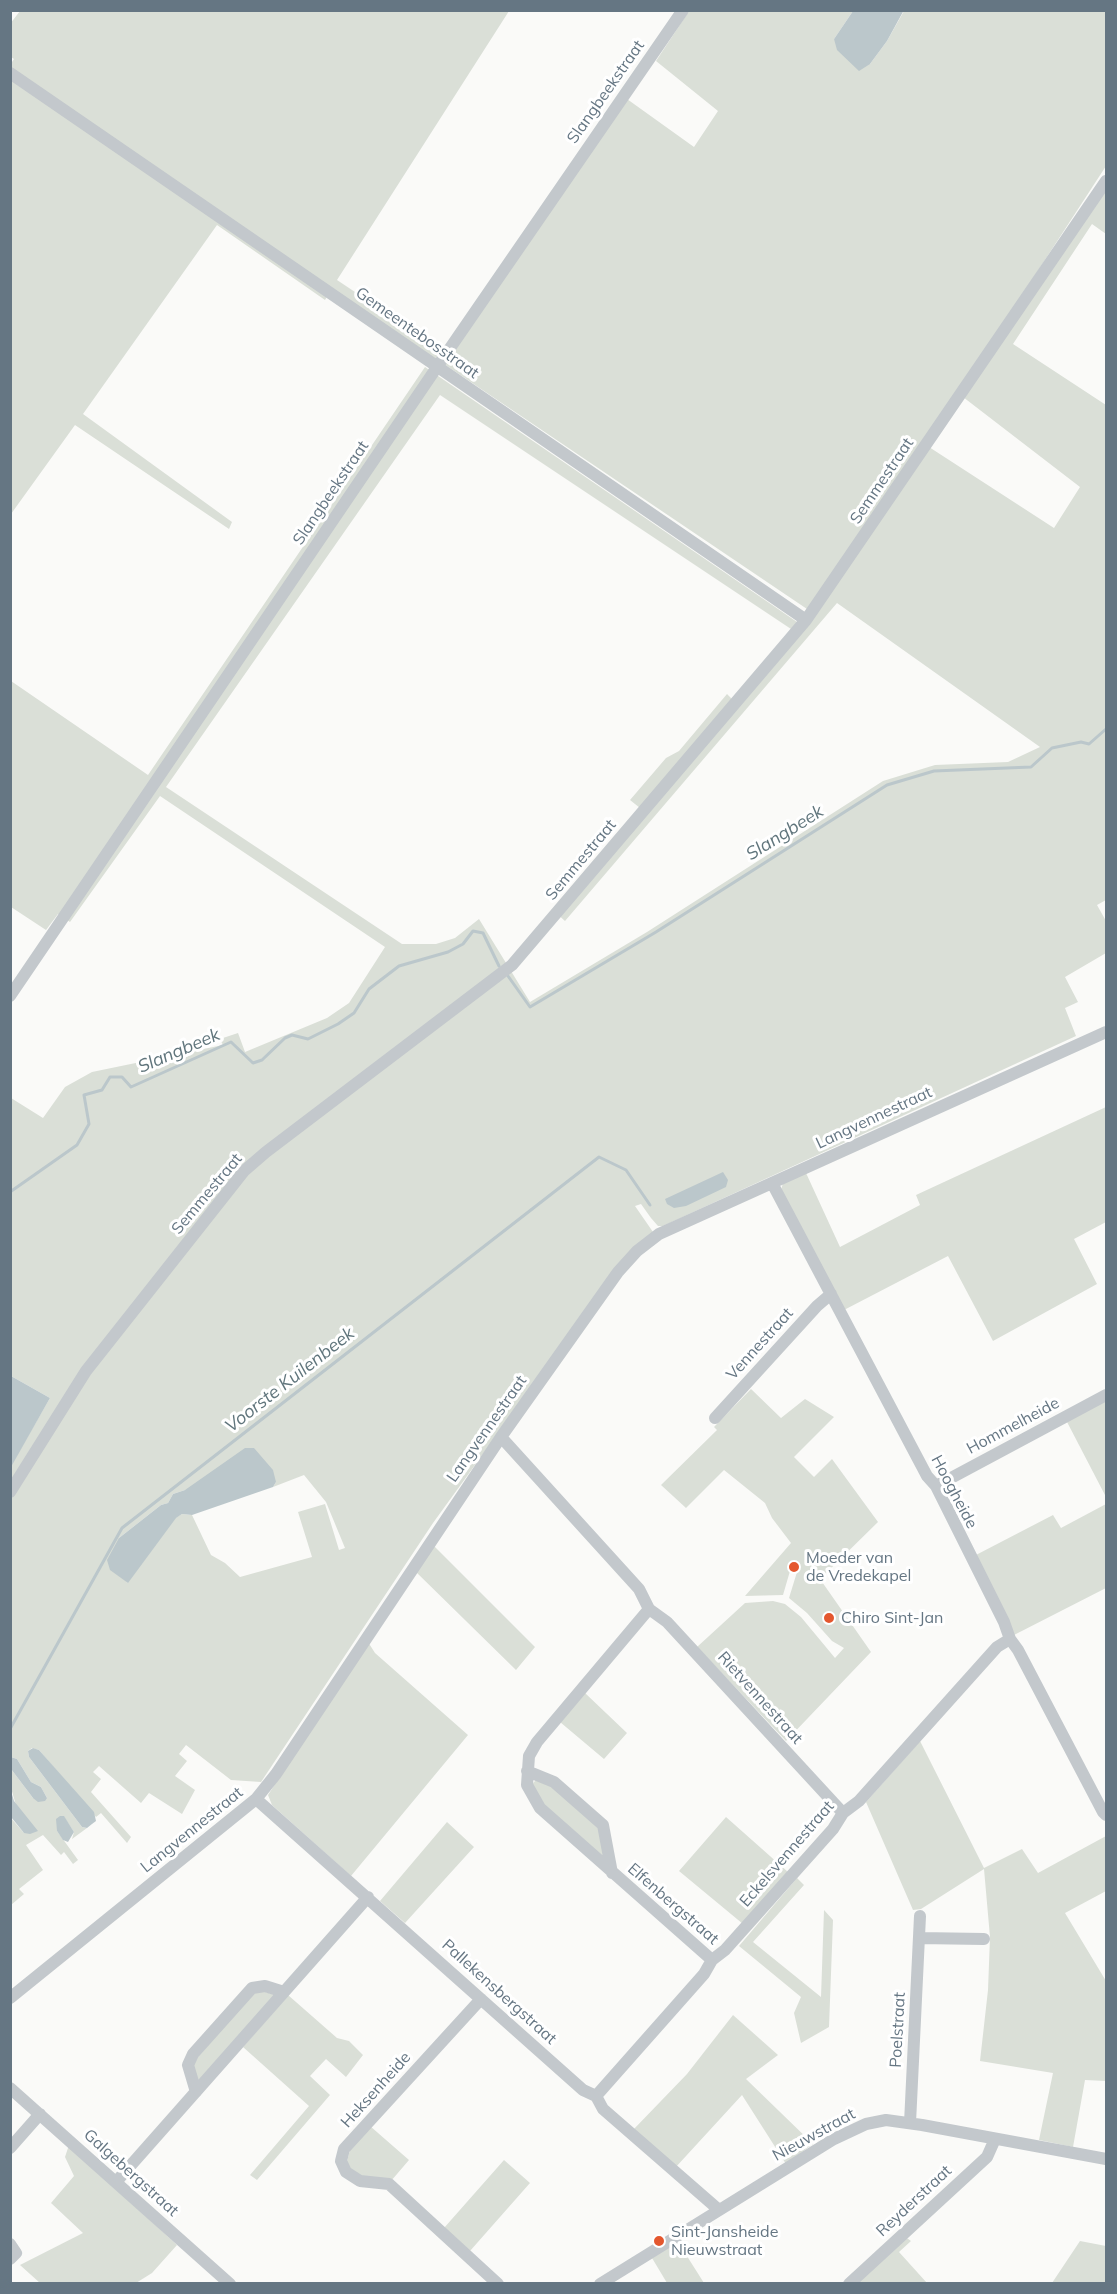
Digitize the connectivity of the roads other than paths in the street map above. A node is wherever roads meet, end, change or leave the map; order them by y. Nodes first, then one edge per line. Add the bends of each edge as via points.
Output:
1 (683, 10) edge
2 (10, 73) edge
3 (1107, 181) edge
4 (437, 367) junction
5 (806, 620) junction
6 (10, 996) edge
7 (1107, 1032) edge
8 (772, 1183) junction
9 (831, 1293) junction
10 (1107, 1395) edge
11 (715, 1419) dead end
12 (501, 1437) junction
13 (936, 1486) junction
14 (10, 1492) edge
15 (649, 1609) junction
16 (1010, 1638) junction
17 (527, 1771) junction
18 (256, 1799) junction
19 (843, 1813) junction
20 (1107, 1815) edge
21 (612, 1873) junction
22 (368, 1896) junction
23 (920, 1916) dead end
24 (919, 1938) junction
25 (984, 1939) dead end
26 (711, 1960) junction
27 (284, 1992) junction
28 (10, 1998) edge
29 (481, 1999) junction
30 (10, 2088) edge
31 (196, 2092) junction
32 (596, 2096) junction
33 (40, 2114) junction
34 (910, 2123) junction
35 (995, 2139) junction
36 (10, 2148) edge
37 (1107, 2159) edge
38 (116, 2182) junction
39 (719, 2210) junction
40 (10, 2244) edge
41 (10, 2259) edge
42 (230, 2283) edge
43 (498, 2283) edge
44 (600, 2283) edge
45 (849, 2283) edge

1 - 4 street, Slangbeekstraat
2 - 4 street, Gemeentebosstraat
3 - 5 street, Semmestraat
4 - 5 street, Gemeentebosstraat
4 - 6 street, Slangbeekstraat
5 - 14 street, Semmestraat via 512,965 244,1171 86,1371
7 - 8 street, Langvennestraat
8 - 9 street, Hoogheide
8 - 12 street, Langvennestraat via 659,1234 638,1251 618,1272
9 - 11 street, Vennestraat
9 - 13 street, Hoogheide via 927,1476
10 - 13 street, Hommelheide
12 - 15 street, Rietvennestraat via 639,1589
12 - 18 street, Langvennestraat
13 - 16 street, Hoogheide
15 - 17 street via 537,1742
15 - 19 street, Rietvennestraat via 667,1622
16 - 19 street, Eckelsvennestraat via 997,1647 859,1801
16 - 20 street, Hoogheide
17 - 21 street, Elfenbergstraat via 527,1785 540,1808
17 - 21 street, Elfenbergstraat via 554,1782 603,1825
18 - 22 street, Pallekensbergstraat
18 - 28 street, Langvennestraat
19 - 26 street, Eckelsvennestraat via 725,1950
21 - 26 street, Elfenbergstraat
22 - 27 street
22 - 29 street, Pallekensbergstraat
23 - 24 street, Poelstraat
24 - 25 street
24 - 34 street, Poelstraat
26 - 32 street, Eckelsvennestraat via 704,1974
27 - 31 street
27 - 31 street via 264,1986 252,1988 193,2054 188,2065
29 - 32 street, Pallekensbergstraat via 584,2090
29 - 43 street, Heksenheide via 344,2149 341,2161 345,2172 360,2181 389,2184
30 - 33 street, Galgebergstraat
31 - 38 street
32 - 39 street, Pallekensbergstraat via 603,2109
33 - 36 street
33 - 38 street, Galgebergstraat
34 - 35 street, Nieuwstraat
34 - 39 street, Nieuwstraat via 886,2120 850,2130
35 - 37 street, Nieuwstraat
35 - 45 street, Reyderstraat via 987,2157
38 - 42 street, Galgebergstraat
39 - 44 street, Nieuwstraat
40 - 41 street via 16,2250

